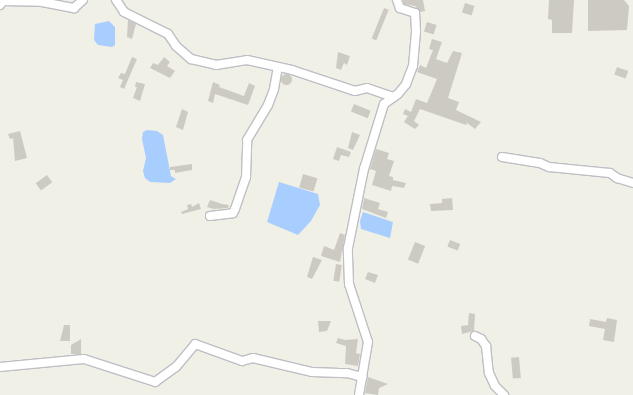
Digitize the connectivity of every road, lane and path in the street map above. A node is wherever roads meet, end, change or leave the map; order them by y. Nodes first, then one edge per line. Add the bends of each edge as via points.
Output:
1 (83, 0) edge
2 (116, 0) edge
3 (397, 0) edge
4 (0, 5) edge
5 (278, 67) junction
6 (393, 97) junction
7 (502, 157) dead end
8 (633, 183) edge
9 (210, 216) dead end
10 (475, 336) dead end
11 (0, 366) edge
12 (362, 377) junction
13 (359, 395) edge
14 (504, 395) edge

1 - 4 street via 74,8 34,2 3,1
2 - 5 street via 124,12 168,34 176,46 191,59 216,65 247,60
3 - 6 street via 400,8 415,13 416,32 413,66 406,84
5 - 6 street via 355,91 367,88
5 - 9 street via 268,105 247,140 246,177 235,209 233,213
6 - 12 street via 384,104 364,169 348,248 349,284 368,342
7 - 8 street via 540,163 549,168 610,173
10 - 14 street via 482,339 486,346 489,373 495,386
11 - 12 street via 84,359 155,382 176,367 195,344 242,361 254,358 312,372 347,373
12 - 13 street

